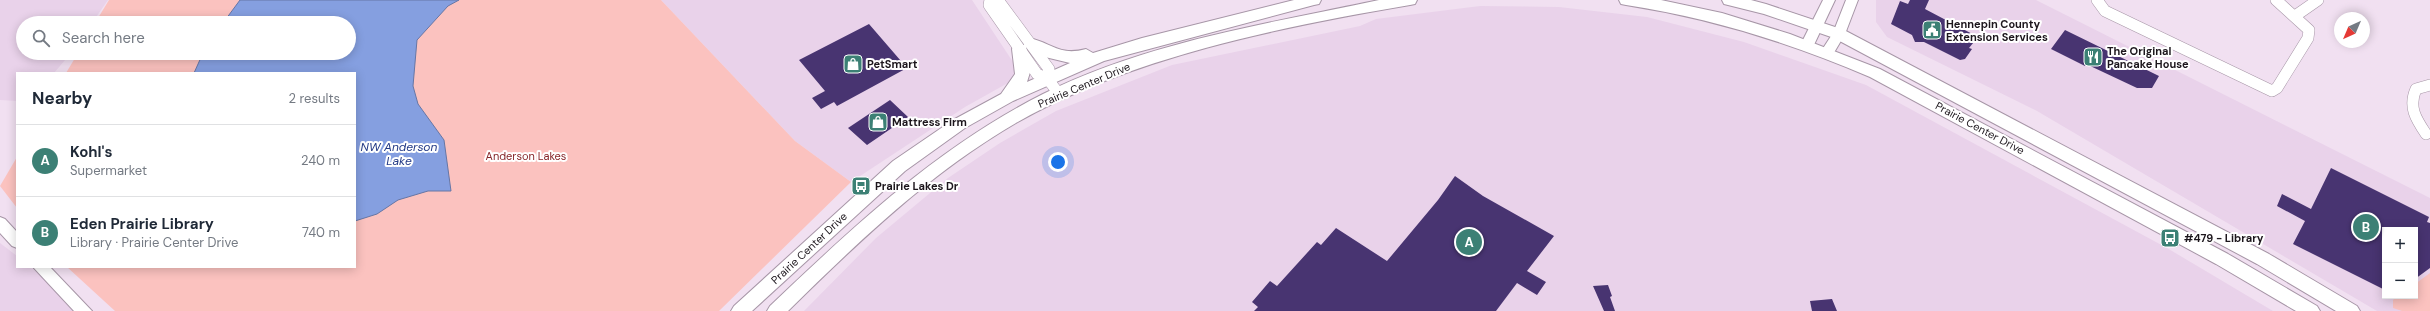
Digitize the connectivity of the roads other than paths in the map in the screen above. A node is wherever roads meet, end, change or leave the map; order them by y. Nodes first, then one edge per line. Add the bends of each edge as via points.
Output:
1 (990, 0) edge
2 (998, 0) edge
3 (1314, 0) edge
4 (1410, 0) edge
5 (1626, 0) edge
6 (1729, 0) edge
7 (1829, 0) edge
8 (1852, 0) edge
9 (2097, 0) edge
10 (2276, 0) edge
11 (2318, 0) edge
12 (2295, 16) junction
13 (1818, 26) junction
14 (1183, 33) junction
15 (1839, 34) junction
16 (1024, 46) junction
17 (1807, 46) junction
18 (1827, 53) junction
19 (1047, 78) junction
20 (2430, 85) edge
21 (1059, 94) junction
22 (995, 104) junction
23 (2426, 134) dead end
24 (0, 223) edge
25 (16, 241) edge
26 (41, 268) edge
27 (84, 311) edge
28 (740, 311) edge
29 (776, 311) edge
30 (2311, 311) edge
31 (2351, 311) edge

1 - 16 street via 989,5
2 - 16 street
3 - 14 main road, Prairie Center Drive
4 - 21 main road, Prairie Center Drive via 1380,4 1188,48 1136,64
5 - 17 main road, Prairie Center Drive via 1710,17
6 - 13 main road, Prairie Center Drive
7 - 13 street
8 - 15 street
9 - 12 street via 2105,11 2272,91 2277,88 2308,38 2309,30
10 - 12 street
11 - 12 street
13 - 15 main road, Prairie Center Drive
13 - 17 street
14 - 16 main road via 1129,41 1074,58 1056,56
14 - 19 main road, Prairie Center Drive via 1099,57
15 - 18 street
15 - 31 main road, Prairie Center Drive via 2263,259
16 - 19 street via 1037,74
16 - 22 main road via 1024,75 1018,85
17 - 18 main road, Prairie Center Drive
18 - 30 main road, Prairie Center Drive via 1875,73 2013,146 2222,259
19 - 21 street
19 - 22 main road, Prairie Center Drive
20 - 23 street via 2416,89 2410,110
21 - 29 main road, Prairie Center Drive via 983,136 912,186 881,211
22 - 28 main road, Prairie Center Drive via 959,124 899,166
24 - 25 street
26 - 27 street

